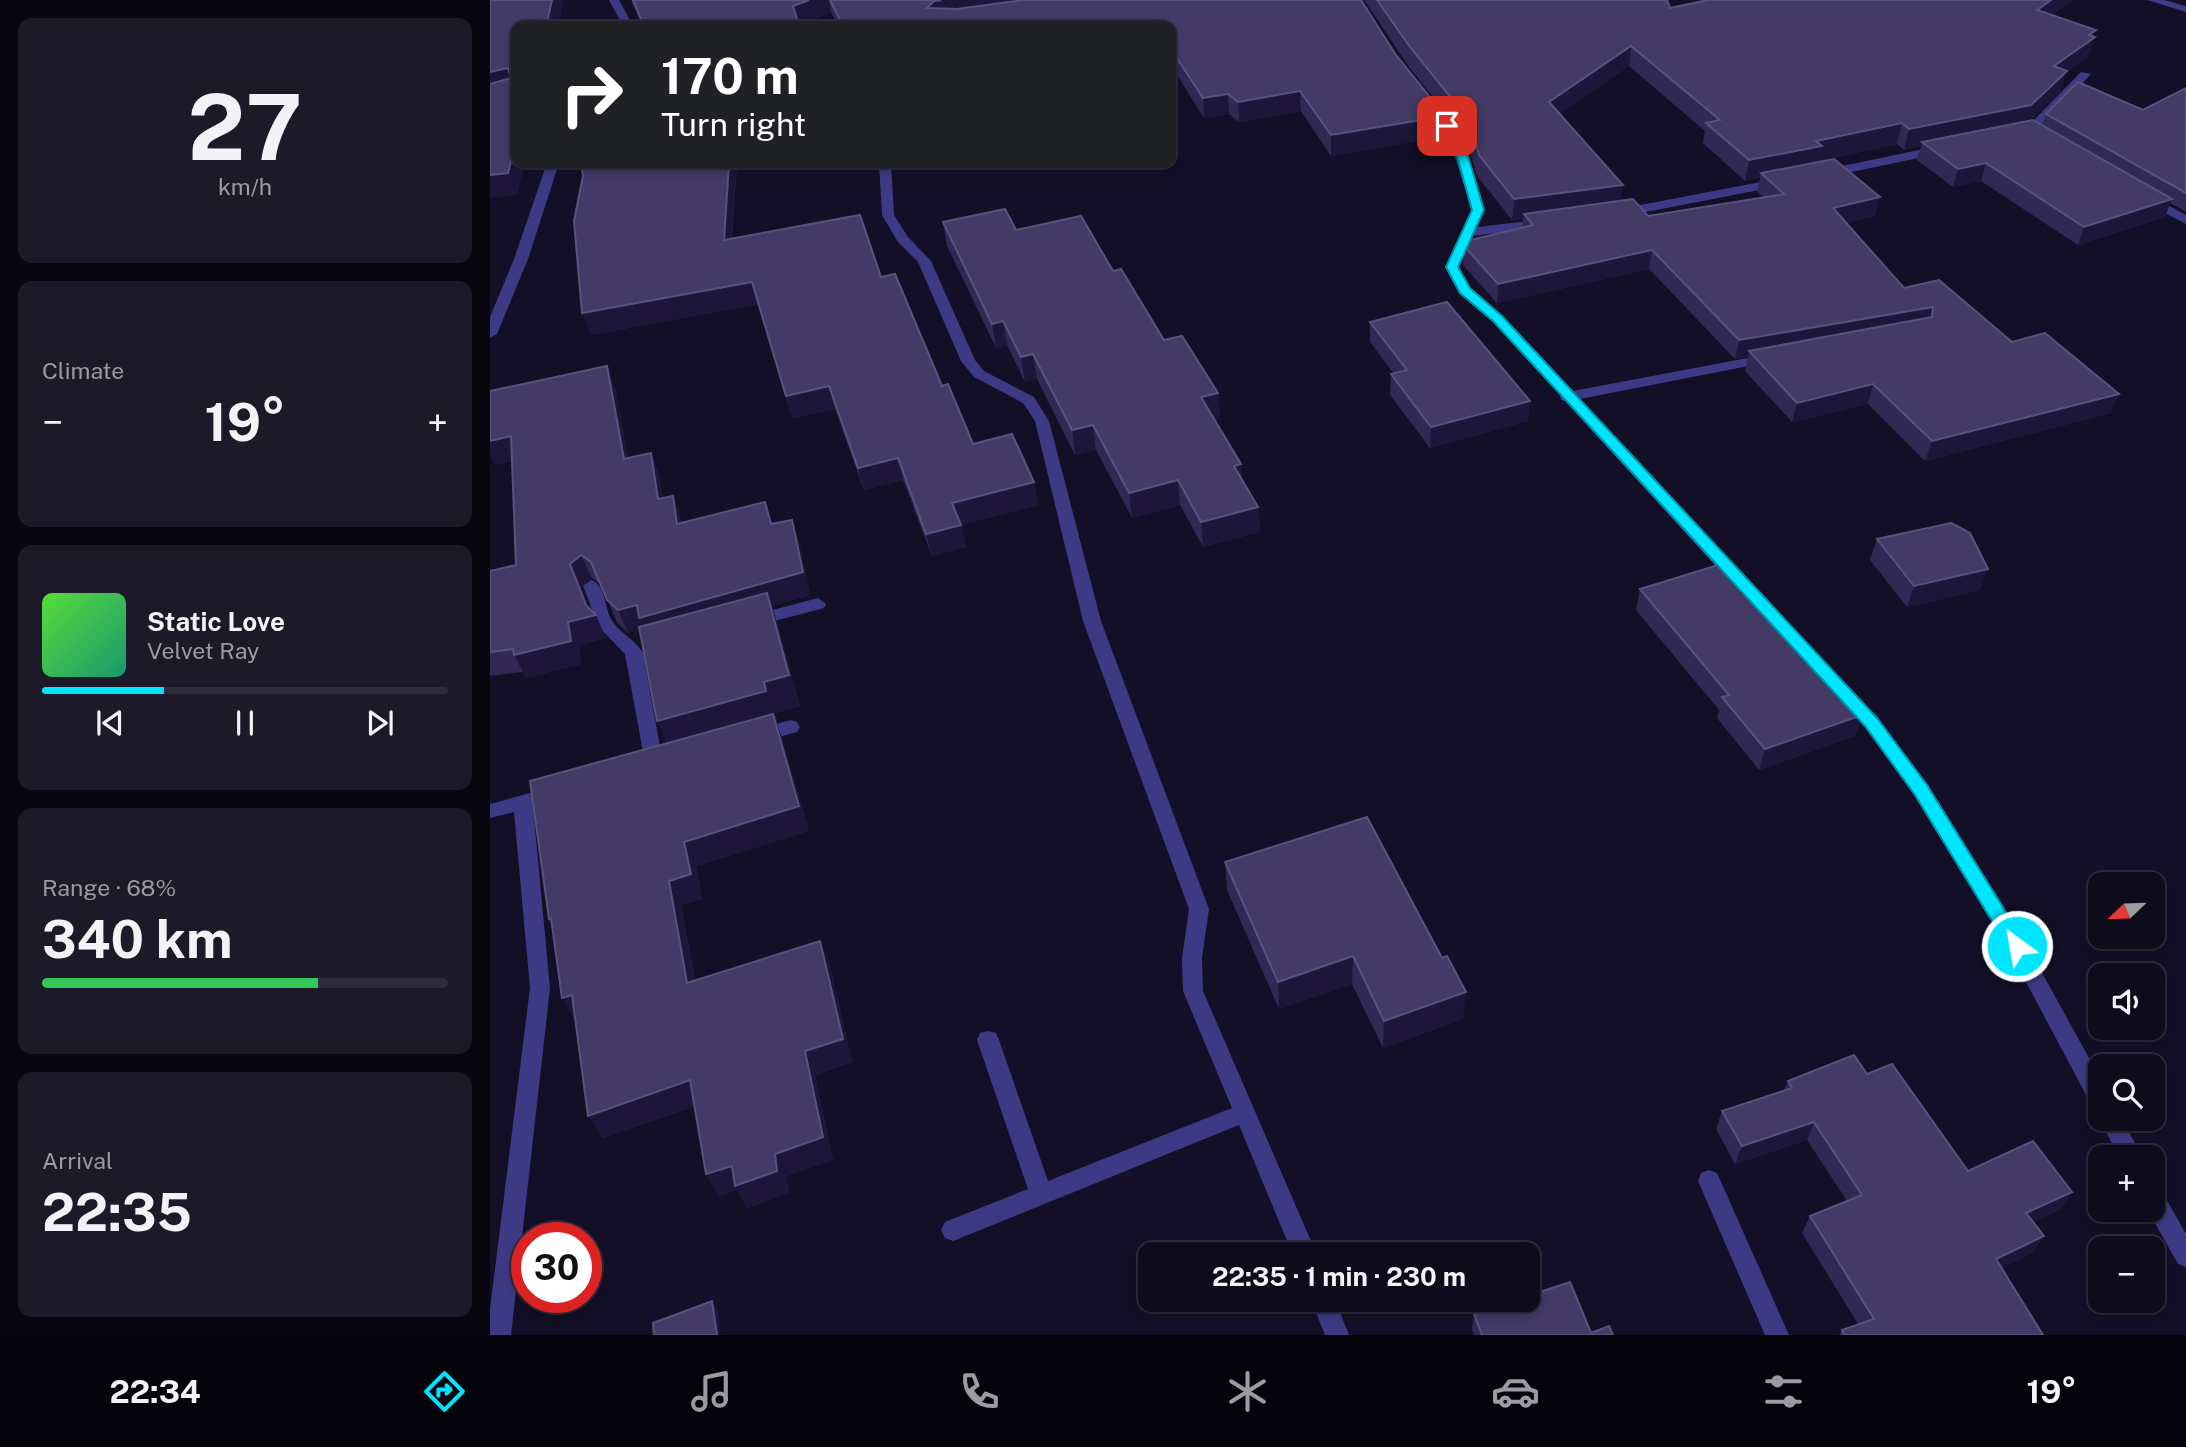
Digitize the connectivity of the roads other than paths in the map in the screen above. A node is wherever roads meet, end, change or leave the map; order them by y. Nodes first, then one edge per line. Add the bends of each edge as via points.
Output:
1 (614, 0) edge
2 (2152, 0) edge
3 (2186, 9) edge
4 (625, 21) edge
5 (2085, 74) dead end
6 (1419, 90) edge
7 (2004, 136) edge
8 (1950, 148) edge
9 (551, 168) edge
10 (885, 168) edge
11 (2140, 193) edge
12 (1608, 215) edge
13 (2186, 220) edge
14 (1553, 222) edge
15 (1471, 232) junction
16 (490, 334) edge
17 (1783, 355) edge
18 (1566, 397) junction
19 (592, 586) edge
20 (1747, 590) edge
21 (818, 604) dead end
22 (1776, 620) edge
23 (739, 625) edge
24 (791, 727) dead end
25 (741, 740) edge
26 (654, 763) edge
27 (549, 795) edge
28 (523, 803) junction
29 (490, 811) edge
30 (988, 1040) dead end
31 (2088, 1077) edge
32 (1244, 1113) junction
33 (1709, 1181) dead end
34 (1041, 1195) junction
35 (2165, 1219) edge
36 (953, 1230) dead end
37 (1299, 1242) edge
38 (2186, 1256) edge
39 (1328, 1312) edge
40 (499, 1335) edge
41 (1337, 1335) edge
42 (1777, 1335) edge

1 - 4 street
2 - 3 street
5 - 7 street via 2036,134
6 - 15 street via 1463,156 1478,210
8 - 12 street
9 - 16 street
10 - 32 street via 887,215 924,261 968,361 979,374 1029,400 1042,421 1092,621 1199,909 1193,991
11 - 13 street
14 - 15 street
15 - 18 street via 1457,249 1452,267 1464,290 1497,318
17 - 18 street
18 - 20 street
19 - 26 street via 602,618 612,632 641,651
21 - 23 street
22 - 31 street via 1871,722 1921,790 2017,946
24 - 25 street
27 - 28 street
28 - 29 street
28 - 40 street via 540,988
30 - 34 street
32 - 34 street
32 - 37 street
33 - 42 street
34 - 36 street
35 - 38 street
39 - 41 street

